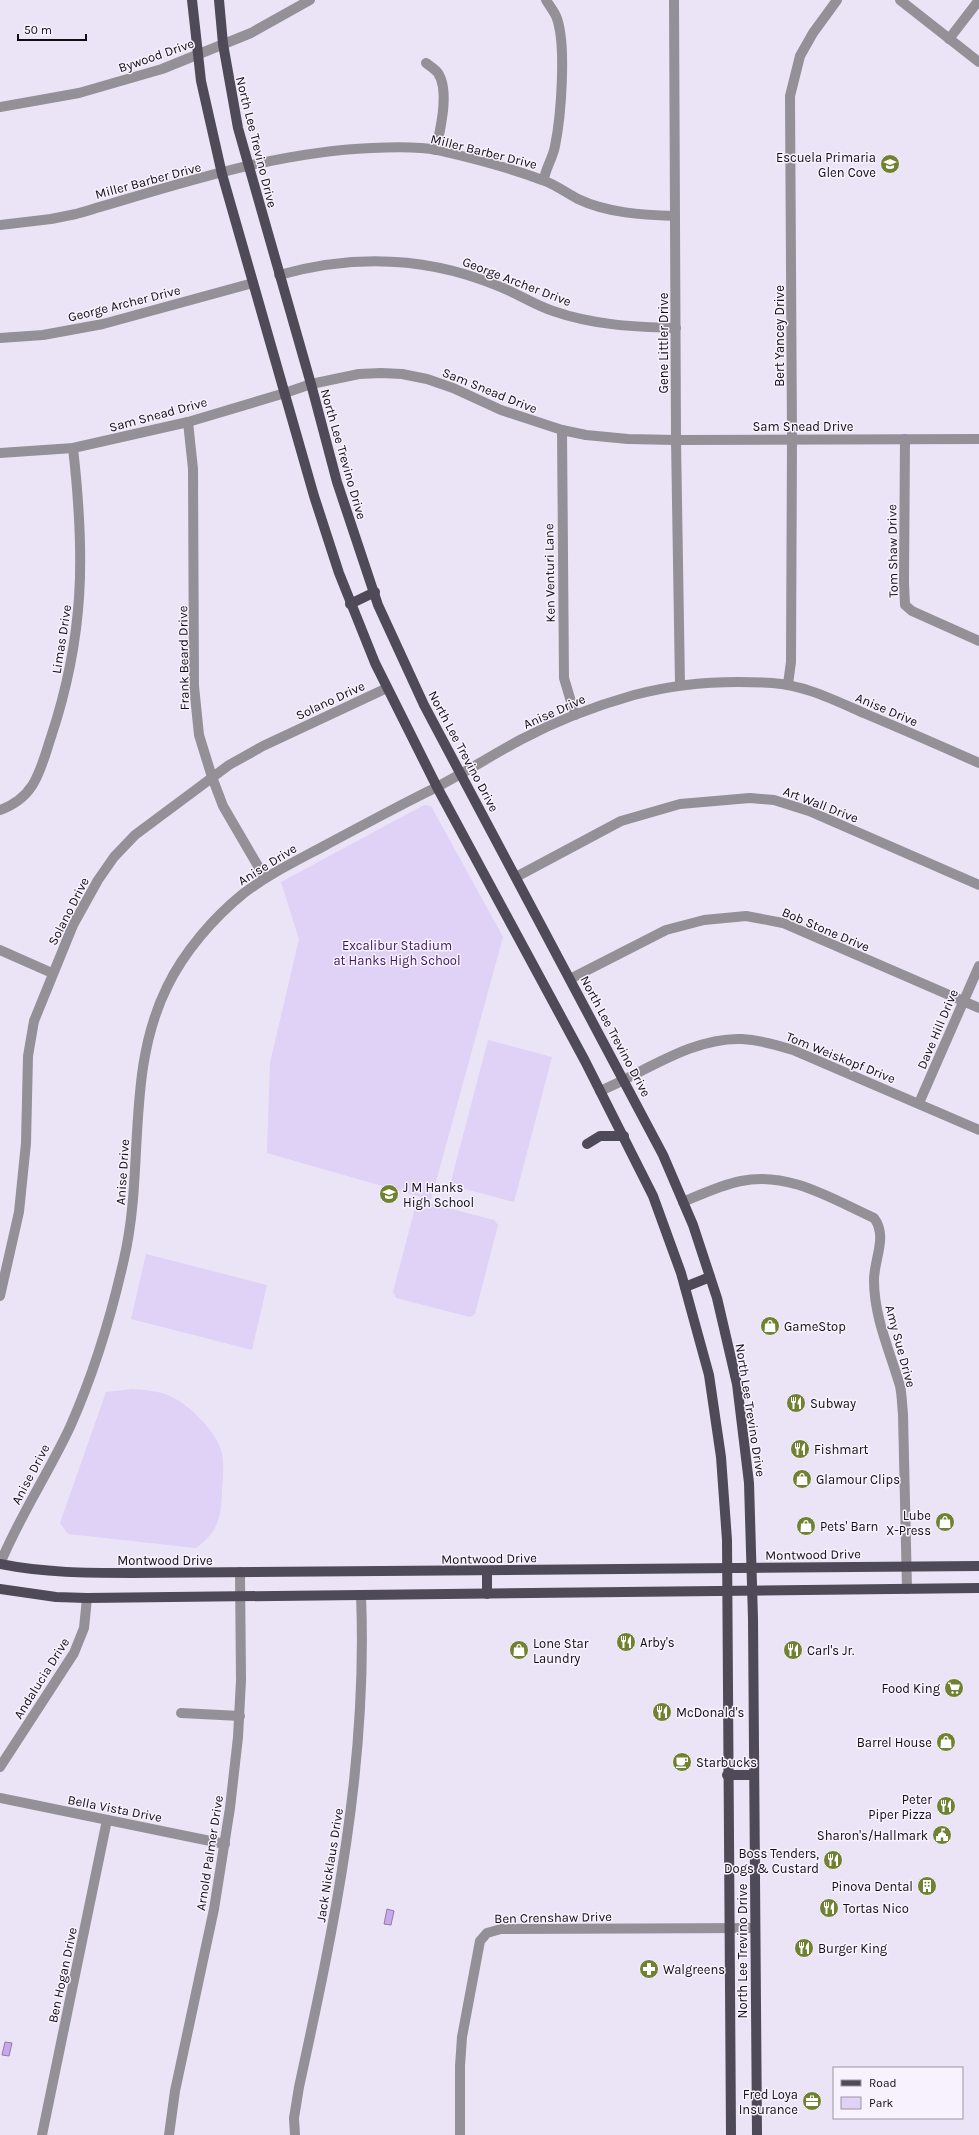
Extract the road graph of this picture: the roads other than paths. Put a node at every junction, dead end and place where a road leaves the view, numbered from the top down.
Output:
1 (192, 0) edge
2 (219, 0) edge
3 (310, 0) edge
4 (546, 0) edge
5 (674, 0) edge
6 (837, 0) edge
7 (900, 0) edge
8 (979, 0) edge
9 (949, 39) junction
10 (223, 44) junction
11 (198, 55) junction
12 (979, 62) edge
13 (426, 63) dead end
14 (0, 107) edge
15 (436, 150) junction
16 (248, 165) junction
17 (222, 174) junction
18 (544, 180) junction
19 (675, 216) junction
20 (0, 225) edge
21 (279, 275) junction
22 (253, 283) junction
23 (676, 328) junction
24 (0, 338) edge
25 (311, 384) junction
26 (285, 393) junction
27 (188, 422) junction
28 (562, 430) junction
29 (792, 438) junction
30 (905, 439) junction
31 (676, 440) junction
32 (979, 440) edge
33 (73, 448) junction
34 (0, 452) edge
35 (375, 592) junction
36 (350, 604) junction
37 (979, 641) edge
38 (788, 684) junction
39 (680, 685) junction
40 (387, 688) junction
41 (575, 715) junction
42 (979, 763) edge
43 (460, 774) junction
44 (212, 777) junction
45 (437, 787) junction
46 (0, 810) edge
47 (516, 877) junction
48 (265, 878) junction
49 (979, 885) edge
50 (0, 950) edge
51 (979, 966) edge
52 (52, 972) junction
53 (570, 979) junction
54 (964, 1002) junction
55 (979, 1008) edge
56 (623, 1081) junction
57 (600, 1091) junction
58 (920, 1103) junction
59 (979, 1130) edge
60 (624, 1136) junction
61 (587, 1144) dead end
62 (683, 1202) junction
63 (710, 1277) junction
64 (685, 1286) junction
65 (0, 1296) edge
66 (0, 1564) edge
67 (907, 1566) junction
68 (979, 1566) edge
69 (727, 1568) junction
70 (751, 1568) junction
71 (240, 1572) junction
72 (487, 1572) junction
73 (979, 1588) edge
74 (0, 1589) edge
75 (907, 1589) junction
76 (727, 1590) junction
77 (752, 1590) junction
78 (487, 1594) junction
79 (240, 1595) junction
80 (360, 1595) junction
81 (87, 1598) junction
82 (181, 1713) dead end
83 (240, 1716) junction
84 (0, 1767) edge
85 (727, 1775) junction
86 (754, 1775) junction
87 (0, 1798) edge
88 (107, 1820) junction
89 (225, 1844) junction
90 (728, 1928) junction
91 (755, 1928) junction
92 (42, 2135) edge
93 (169, 2135) edge
94 (295, 2135) edge
95 (460, 2135) edge
96 (731, 2135) edge
97 (757, 2135) edge

1 - 11 main road, North Lee Trevino Drive
2 - 10 main road, North Lee Trevino Drive
3 - 10 street, Bywood Drive
4 - 18 street
5 - 19 street, Gene Littler Drive
6 - 29 street, Bert Yancey Drive
7 - 9 street
8 - 9 street
9 - 12 street
10 - 11 street, Bywood Drive
10 - 16 main road, North Lee Trevino Drive
11 - 14 street, Bywood Drive
11 - 17 main road, North Lee Trevino Drive
13 - 15 street
15 - 16 street, Miller Barber Drive
15 - 18 street, Miller Barber Drive
16 - 17 street, Miller Barber Drive
16 - 21 main road, North Lee Trevino Drive
17 - 20 street, Miller Barber Drive
17 - 22 main road, North Lee Trevino Drive
18 - 19 street, Miller Barber Drive
19 - 23 street, Gene Littler Drive
21 - 23 street, George Archer Drive
21 - 25 main road, North Lee Trevino Drive
22 - 24 street, George Archer Drive
22 - 26 main road, North Lee Trevino Drive
23 - 31 street, Gene Littler Drive
25 - 26 street, Sam Snead Drive
25 - 28 street, Sam Snead Drive
25 - 35 main road, North Lee Trevino Drive
26 - 27 street, Sam Snead Drive
26 - 36 main road, North Lee Trevino Drive
27 - 33 street, Sam Snead Drive
27 - 44 street, Frank Beard Drive
28 - 31 street, Sam Snead Drive
28 - 41 street, Ken Venturi Lane
29 - 30 street, Sam Snead Drive
29 - 31 street, Sam Snead Drive
29 - 38 street, Bert Yancey Drive
30 - 32 street, Sam Snead Drive
30 - 37 street, Tom Shaw Drive
31 - 39 street, Gene Littler Drive
33 - 34 street, Sam Snead Drive
33 - 46 street, Limas Drive
35 - 36 main road
35 - 43 main road, North Lee Trevino Drive
36 - 40 main road, North Lee Trevino Drive
38 - 39 street, Anise Drive
38 - 42 street, Anise Drive
39 - 41 street, Anise Drive
40 - 44 street, Solano Drive
40 - 45 main road, North Lee Trevino Drive
41 - 43 street, Anise Drive
43 - 45 street, Anise Drive
43 - 47 main road, North Lee Trevino Drive
44 - 48 street, Frank Beard Drive
44 - 52 street, Solano Drive
45 - 48 street, Anise Drive
45 - 57 main road, North Lee Trevino Drive
47 - 49 street, Art Wall Drive
47 - 53 main road, North Lee Trevino Drive
48 - 66 street, Anise Drive
50 - 52 street
51 - 54 street, Dave Hill Drive
52 - 65 street, Solano Drive
53 - 54 street, Bob Stone Drive
53 - 56 main road, North Lee Trevino Drive
54 - 55 street, Bob Stone Drive
54 - 58 street, Dave Hill Drive
56 - 57 street, Tom Weiskopf Drive
56 - 58 street, Tom Weiskopf Drive
56 - 62 main road, North Lee Trevino Drive
57 - 60 main road, North Lee Trevino Drive
58 - 59 street, Tom Weiskopf Drive
60 - 61 main road
60 - 64 main road, North Lee Trevino Drive
62 - 63 main road, North Lee Trevino Drive
62 - 67 street, Amy Sue Drive
63 - 64 main road
63 - 70 main road, North Lee Trevino Drive
64 - 69 main road, North Lee Trevino Drive
66 - 71 main road, Montwood Drive
67 - 68 main road, Montwood Drive
67 - 70 main road, Montwood Drive
67 - 75 street, Amy Sue Drive
69 - 70 main road, Montwood Drive
69 - 72 main road, Montwood Drive
69 - 76 main road, North Lee Trevino Drive
70 - 77 main road, North Lee Trevino Drive
71 - 72 main road, Montwood Drive
71 - 79 street, Arnold Palmer Drive
72 - 78 main road
73 - 75 main road
74 - 81 main road
75 - 77 main road
76 - 77 main road
76 - 78 main road
76 - 85 main road, North Lee Trevino Drive
77 - 86 main road, North Lee Trevino Drive
78 - 80 main road
79 - 80 main road
79 - 81 main road
79 - 83 street, Arnold Palmer Drive
80 - 94 street, Jack Nicklaus Drive
81 - 84 street, Andalucia Drive
82 - 83 street
83 - 89 street, Arnold Palmer Drive
85 - 86 main road
85 - 90 main road, North Lee Trevino Drive
86 - 91 main road, North Lee Trevino Drive
87 - 88 street, Bella Vista Drive
88 - 89 street, Bella Vista Drive
88 - 92 street, Ben Hogan Drive
89 - 93 street, Arnold Palmer Drive
90 - 91 street, Ben Crenshaw Drive
90 - 95 street, Ben Crenshaw Drive
90 - 96 main road, North Lee Trevino Drive
91 - 97 main road, North Lee Trevino Drive

